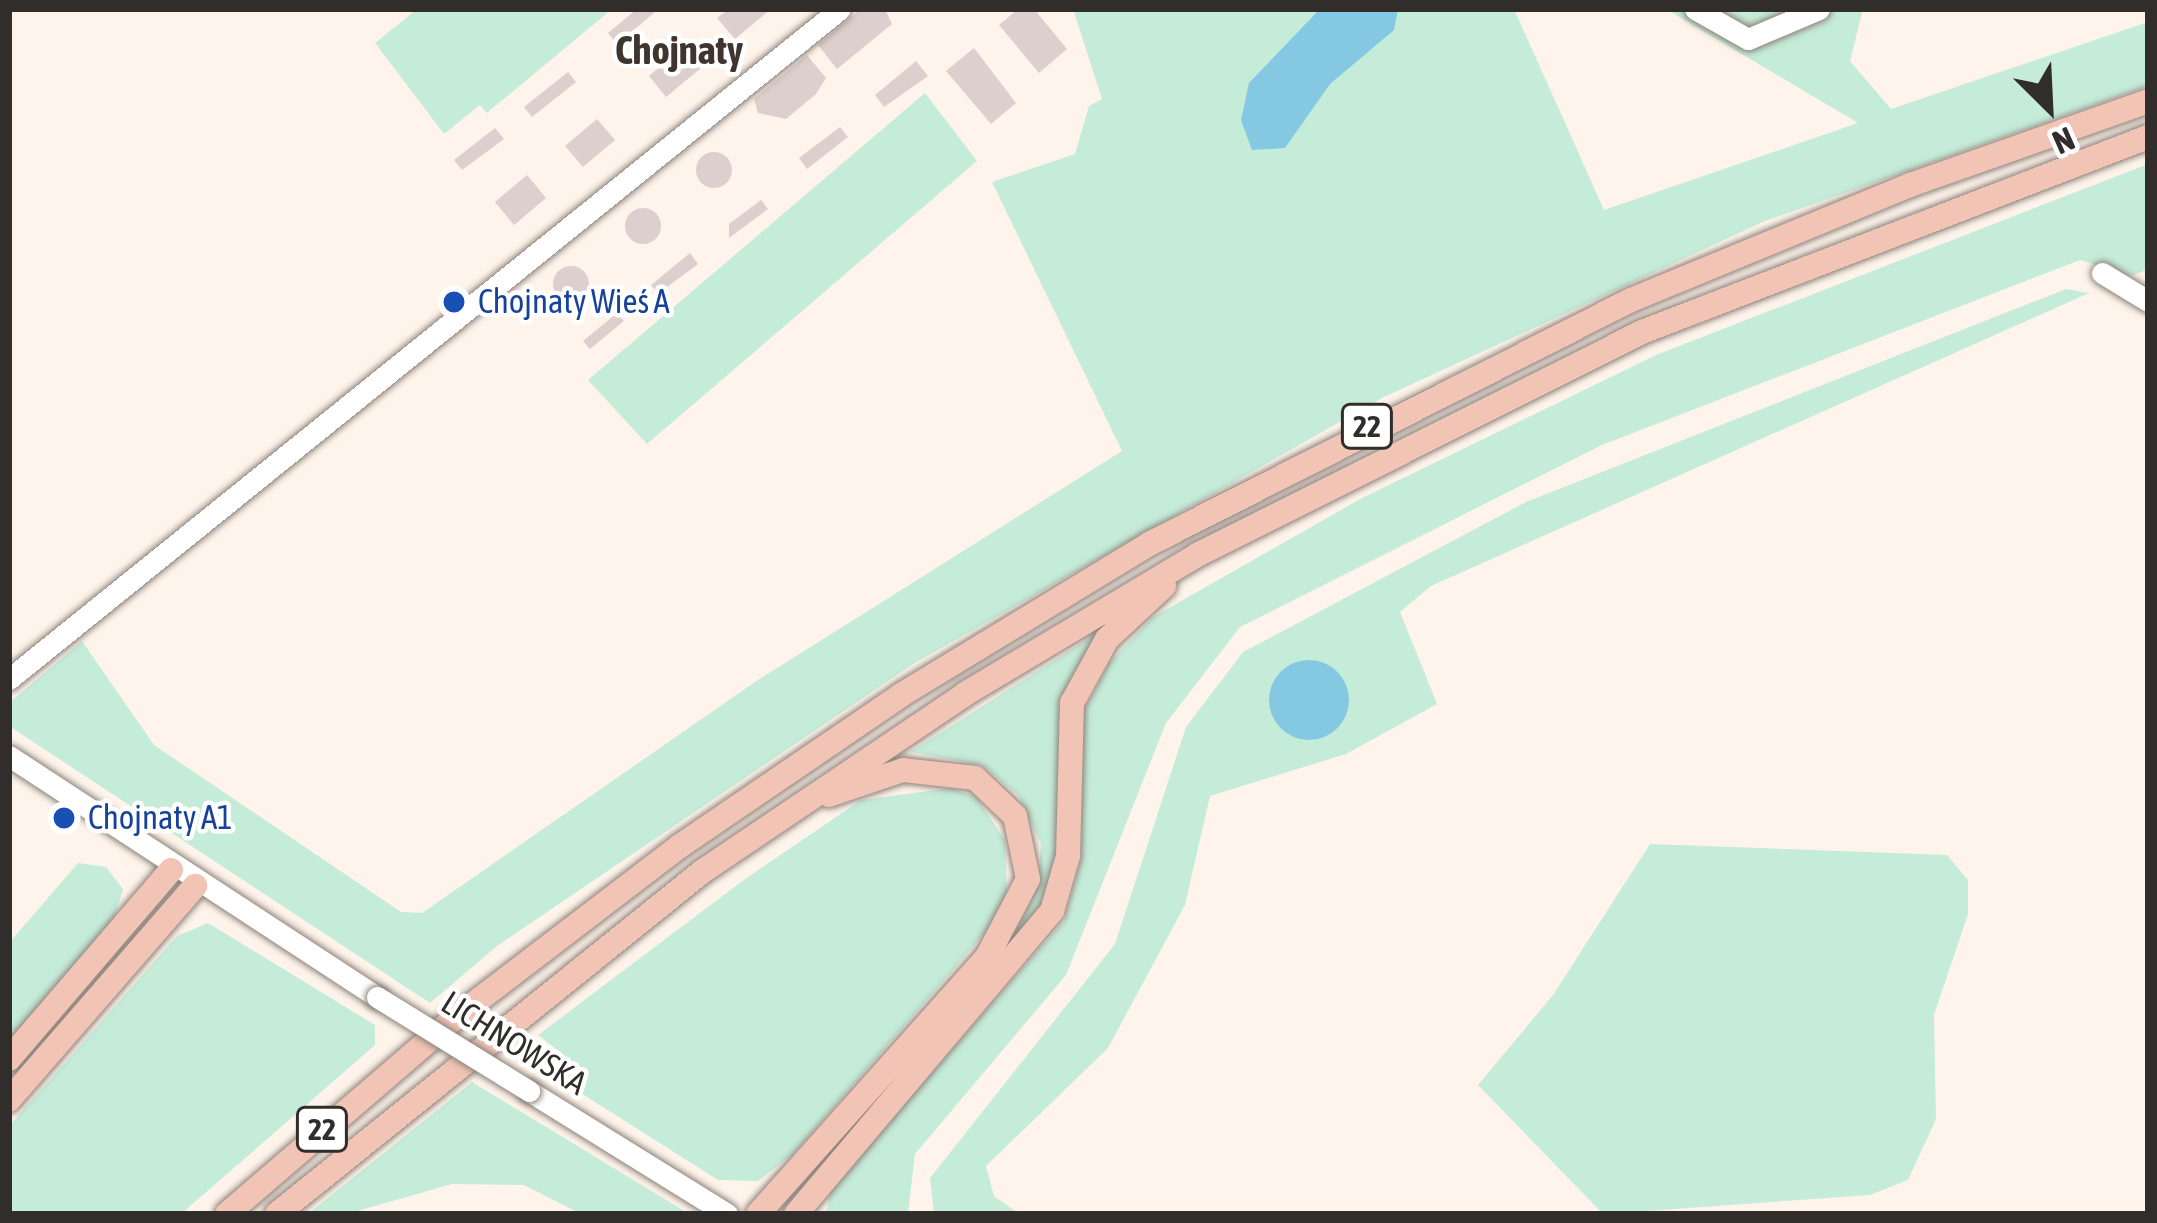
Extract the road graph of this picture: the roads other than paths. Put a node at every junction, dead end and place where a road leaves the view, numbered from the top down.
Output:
1 (840, 9) edge
2 (1695, 9) edge
3 (1819, 9) edge
4 (2148, 101) edge
5 (2148, 137) edge
6 (2102, 273) dead end
7 (2148, 301) edge
8 (1197, 555) junction
9 (9, 679) edge
10 (9, 755) edge
11 (793, 808) junction
12 (171, 870) junction
13 (195, 886) junction
14 (9, 1059) edge
15 (9, 1100) edge
16 (227, 1214) edge
17 (278, 1214) edge
18 (727, 1214) edge
19 (758, 1214) edge
20 (796, 1214) edge

1 - 9 street
2 - 3 street
4 - 16 main road, 22
5 - 8 main road, 22
6 - 7 street
8 - 11 main road, 22
8 - 20 main road
10 - 12 street, LICHNOWSKA
11 - 17 main road, 22
11 - 19 main road, 22
12 - 13 street, LICHNOWSKA
12 - 14 main road
13 - 15 main road
13 - 18 street, LICHNOWSKA, bridge

